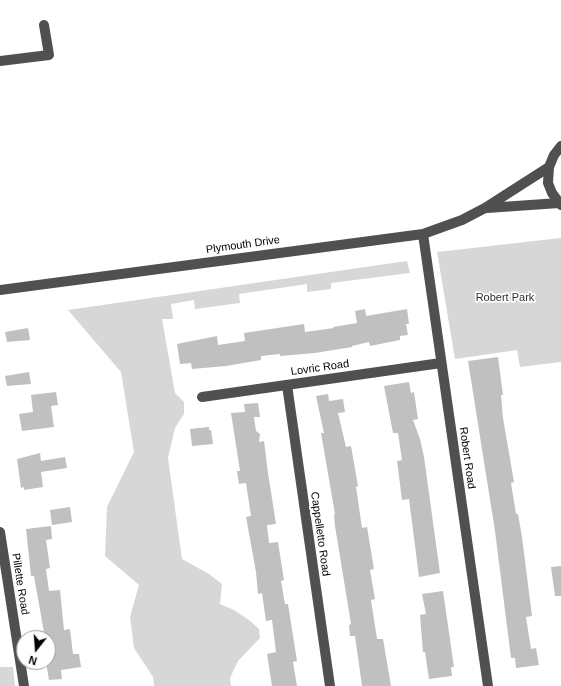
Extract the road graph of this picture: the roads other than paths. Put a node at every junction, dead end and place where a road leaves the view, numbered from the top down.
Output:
1 (44, 25) dead end
2 (0, 61) edge
3 (561, 146) edge
4 (549, 167) junction
5 (560, 204) edge
6 (485, 208) junction
7 (423, 234) junction
8 (0, 290) edge
9 (442, 363) junction
10 (287, 385) junction
11 (202, 397) dead end
12 (0, 532) edge
13 (4, 586) edge
14 (24, 686) edge
15 (330, 686) edge
16 (488, 686) edge

1 - 2 street
3 - 4 street
4 - 5 street
4 - 6 street, Plymouth Drive
5 - 6 street, Plymouth Drive
6 - 7 street, Plymouth Drive
7 - 8 street, Plymouth Drive
7 - 9 street, Robert Road
9 - 10 street, Lovric Road
9 - 16 street, Robert Road
10 - 11 street, Lovric Road
10 - 15 street, Cappelletto Road
12 - 13 street, Pillette Road
13 - 14 street, Pillette Road

